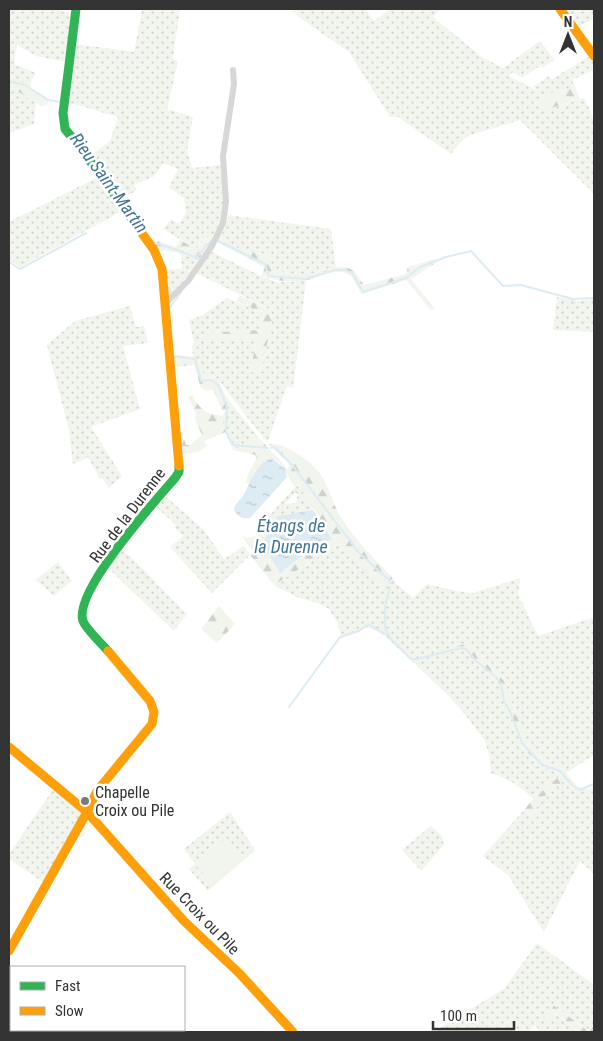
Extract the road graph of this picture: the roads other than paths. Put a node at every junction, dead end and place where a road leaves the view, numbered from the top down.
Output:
1 (76, 9) edge
2 (560, 9) edge
3 (594, 56) edge
4 (234, 70) dead end
5 (164, 305) junction
6 (9, 747) edge
7 (87, 812) junction
8 (9, 950) edge
9 (293, 1032) edge

1 - 5 street, Rue de la Durenne
2 - 3 street
4 - 5 street
5 - 7 street, Rue de la Durenne
6 - 7 street, Rue Croix ou Pile
7 - 8 street
7 - 9 street, Rue Croix ou Pile

